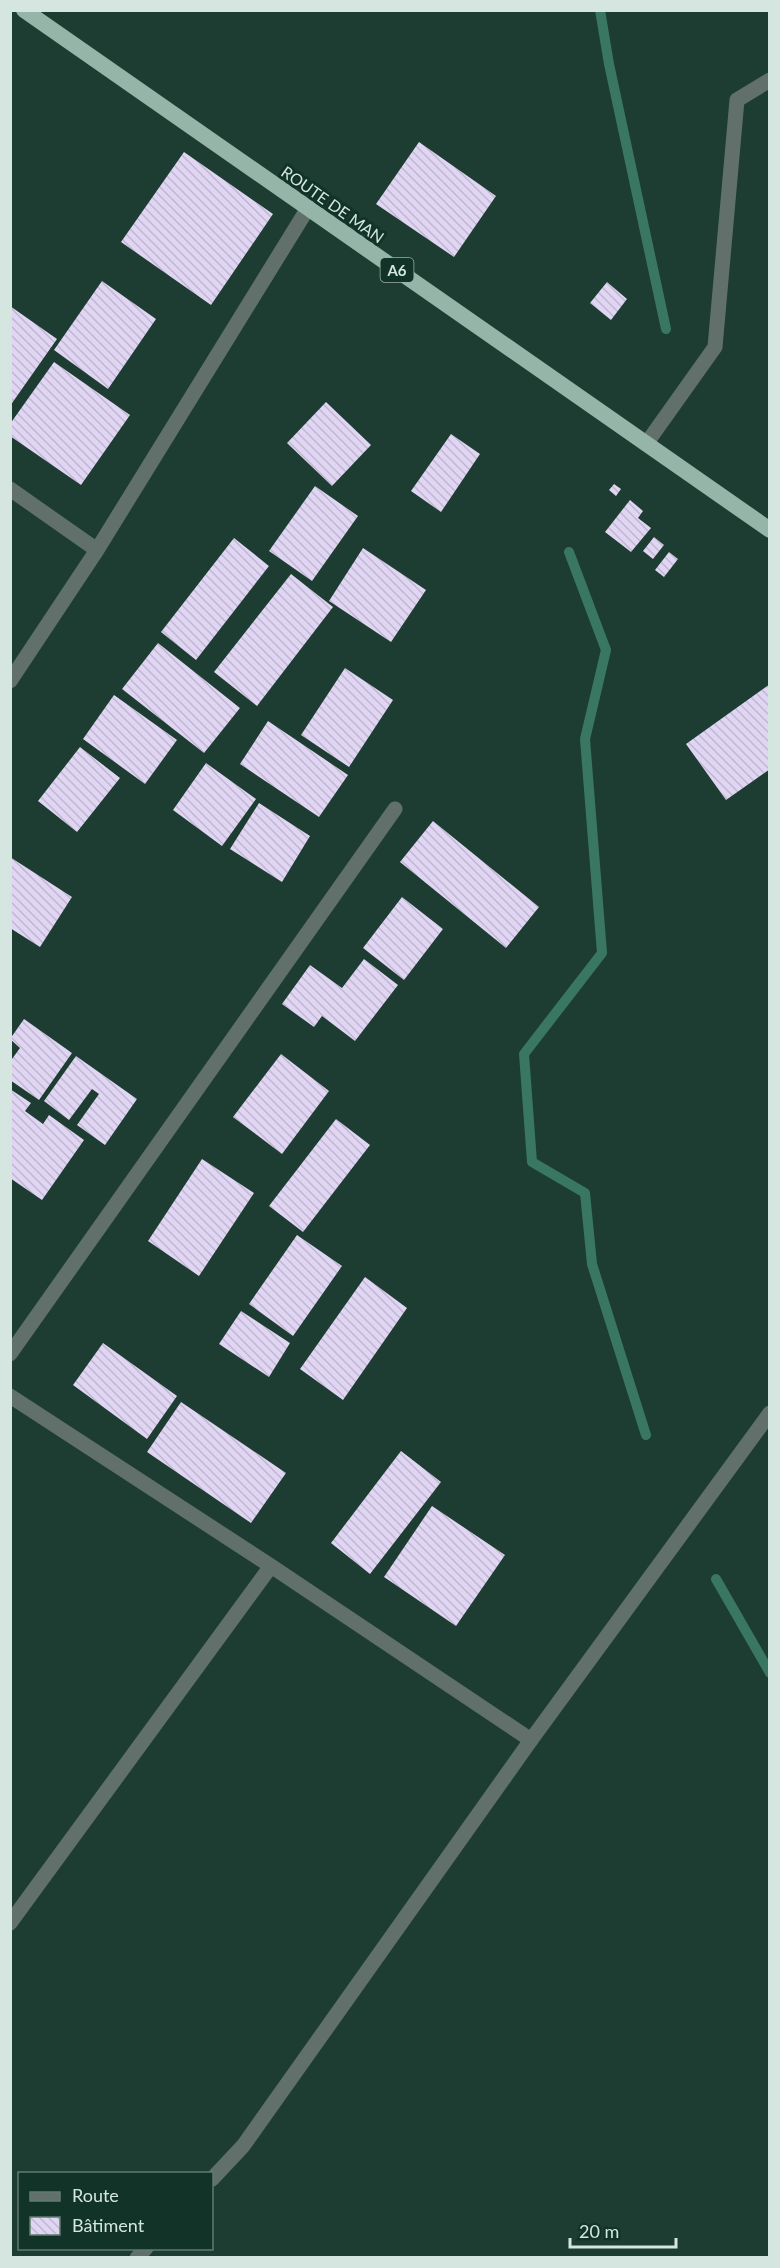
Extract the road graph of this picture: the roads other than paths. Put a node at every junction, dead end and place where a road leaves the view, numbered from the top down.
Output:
1 (24, 10) edge
2 (770, 80) edge
3 (308, 208) junction
4 (646, 444) junction
5 (10, 489) edge
6 (770, 530) edge
7 (97, 550) junction
8 (10, 681) edge
9 (395, 809) dead end
10 (10, 1354) edge
11 (10, 1396) edge
12 (770, 1413) edge
13 (271, 1566) junction
14 (531, 1740) junction
15 (10, 1923) edge
16 (213, 2178) edge

1 - 3 highway, ROUTE DE MAN / A6
2 - 4 street
3 - 4 highway, ROUTE DE MAN / A6
3 - 7 street
4 - 6 highway, ROUTE DE MAN / A6
5 - 7 street
7 - 8 street
9 - 10 street
11 - 13 street
12 - 14 street
13 - 14 street
13 - 15 street
14 - 16 street

